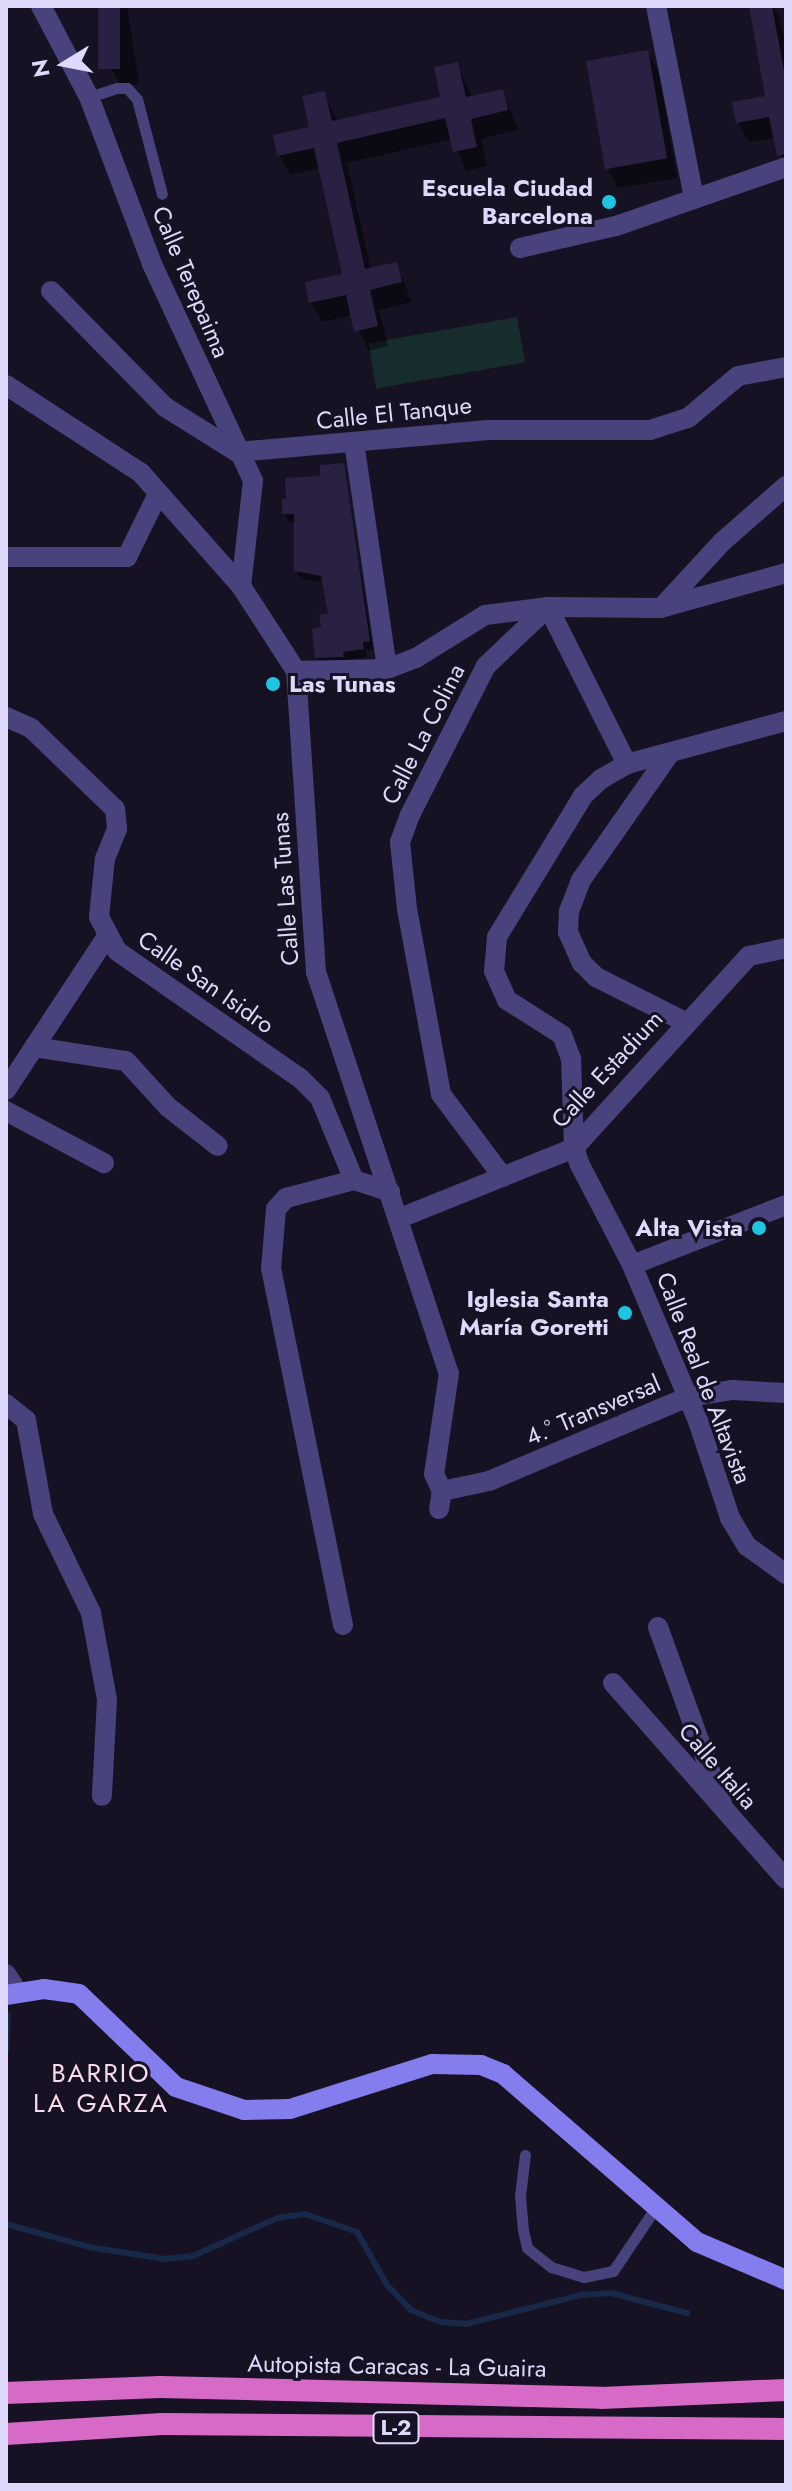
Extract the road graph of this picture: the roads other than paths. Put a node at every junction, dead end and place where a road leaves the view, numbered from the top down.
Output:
1 (41, 6) edge
2 (656, 6) edge
3 (89, 97) junction
4 (786, 167) edge
5 (162, 194) dead end
6 (694, 198) junction
7 (520, 248) dead end
8 (51, 291) dead end
9 (786, 367) edge
10 (6, 385) edge
11 (354, 442) junction
12 (237, 452) junction
13 (786, 486) edge
14 (157, 496) junction
15 (6, 557) edge
16 (786, 573) edge
17 (241, 586) junction
18 (548, 607) junction
19 (660, 608) junction
20 (387, 669) junction
21 (296, 671) junction
22 (6, 717) edge
23 (786, 721) edge
24 (670, 753) junction
25 (627, 764) junction
26 (106, 938) junction
27 (786, 948) edge
28 (687, 1023) junction
29 (34, 1047) junction
30 (6, 1089) edge
31 (6, 1111) edge
32 (218, 1146) dead end
33 (574, 1148) junction
34 (104, 1163) dead end
35 (503, 1177) junction
36 (354, 1180) junction
37 (390, 1192) junction
38 (786, 1205) edge
39 (400, 1218) junction
40 (632, 1265) junction
41 (786, 1393) edge
42 (688, 1397) junction
43 (6, 1404) edge
44 (440, 1500) joint
45 (786, 1574) edge
46 (343, 1625) dead end
47 (658, 1627) dead end
48 (613, 1683) dead end
49 (102, 1796) dead end
50 (728, 1818) junction
51 (786, 1879) edge
52 (10, 1987) edge
53 (525, 2155) dead end
54 (654, 2210) junction
55 (786, 2280) edge
56 (786, 2390) edge
57 (6, 2393) edge
58 (786, 2429) edge
59 (6, 2434) edge

1 - 3 street, Calle Terepaima
2 - 6 street
3 - 5 lane
3 - 12 street, Calle Terepaima
4 - 6 street
6 - 7 street
8 - 12 street
9 - 11 street, Calle El Tanque
10 - 14 street, Calle Las Tunas
11 - 12 street, Calle El Tanque
11 - 20 street
12 - 17 street, Calle Terepaima
13 - 19 street
14 - 15 street
14 - 17 street, Calle Las Tunas
16 - 19 street
17 - 21 street, Calle Las Tunas
18 - 19 street
18 - 20 street
18 - 25 street
18 - 35 street, Calle La Colina
20 - 21 street
21 - 37 street, Calle Las Tunas
22 - 26 street, Calle San Isidro
23 - 24 street, Calle Real de Altavista
24 - 25 street, Calle Real de Altavista
24 - 28 street
25 - 33 street, Calle Real de Altavista
26 - 29 street
26 - 36 street, Calle San Isidro
27 - 28 street, Calle Estadium
28 - 33 street, Calle Estadium
29 - 30 street
29 - 32 street
31 - 34 street
33 - 35 street, Calle Estadium
33 - 40 street, Calle Real de Altavista
35 - 39 street, Calle Estadium
36 - 37 street
36 - 46 street
37 - 39 street, Calle Las Tunas
38 - 40 street
39 - 44 street, Calle Las Tunas
40 - 42 street, Calle Real de Altavista
41 - 42 street, 4.° Transversal
42 - 44 street, 4.° Transversal
42 - 45 street, Calle Real de Altavista
43 - 49 street
47 - 50 street
48 - 50 street, Calle Italia
50 - 51 street, Calle Italia
52 - 54 main road
53 - 54 lane
54 - 55 main road
56 - 57 highway, Autopista Caracas - La Guaira / L-2
58 - 59 highway, L-2

